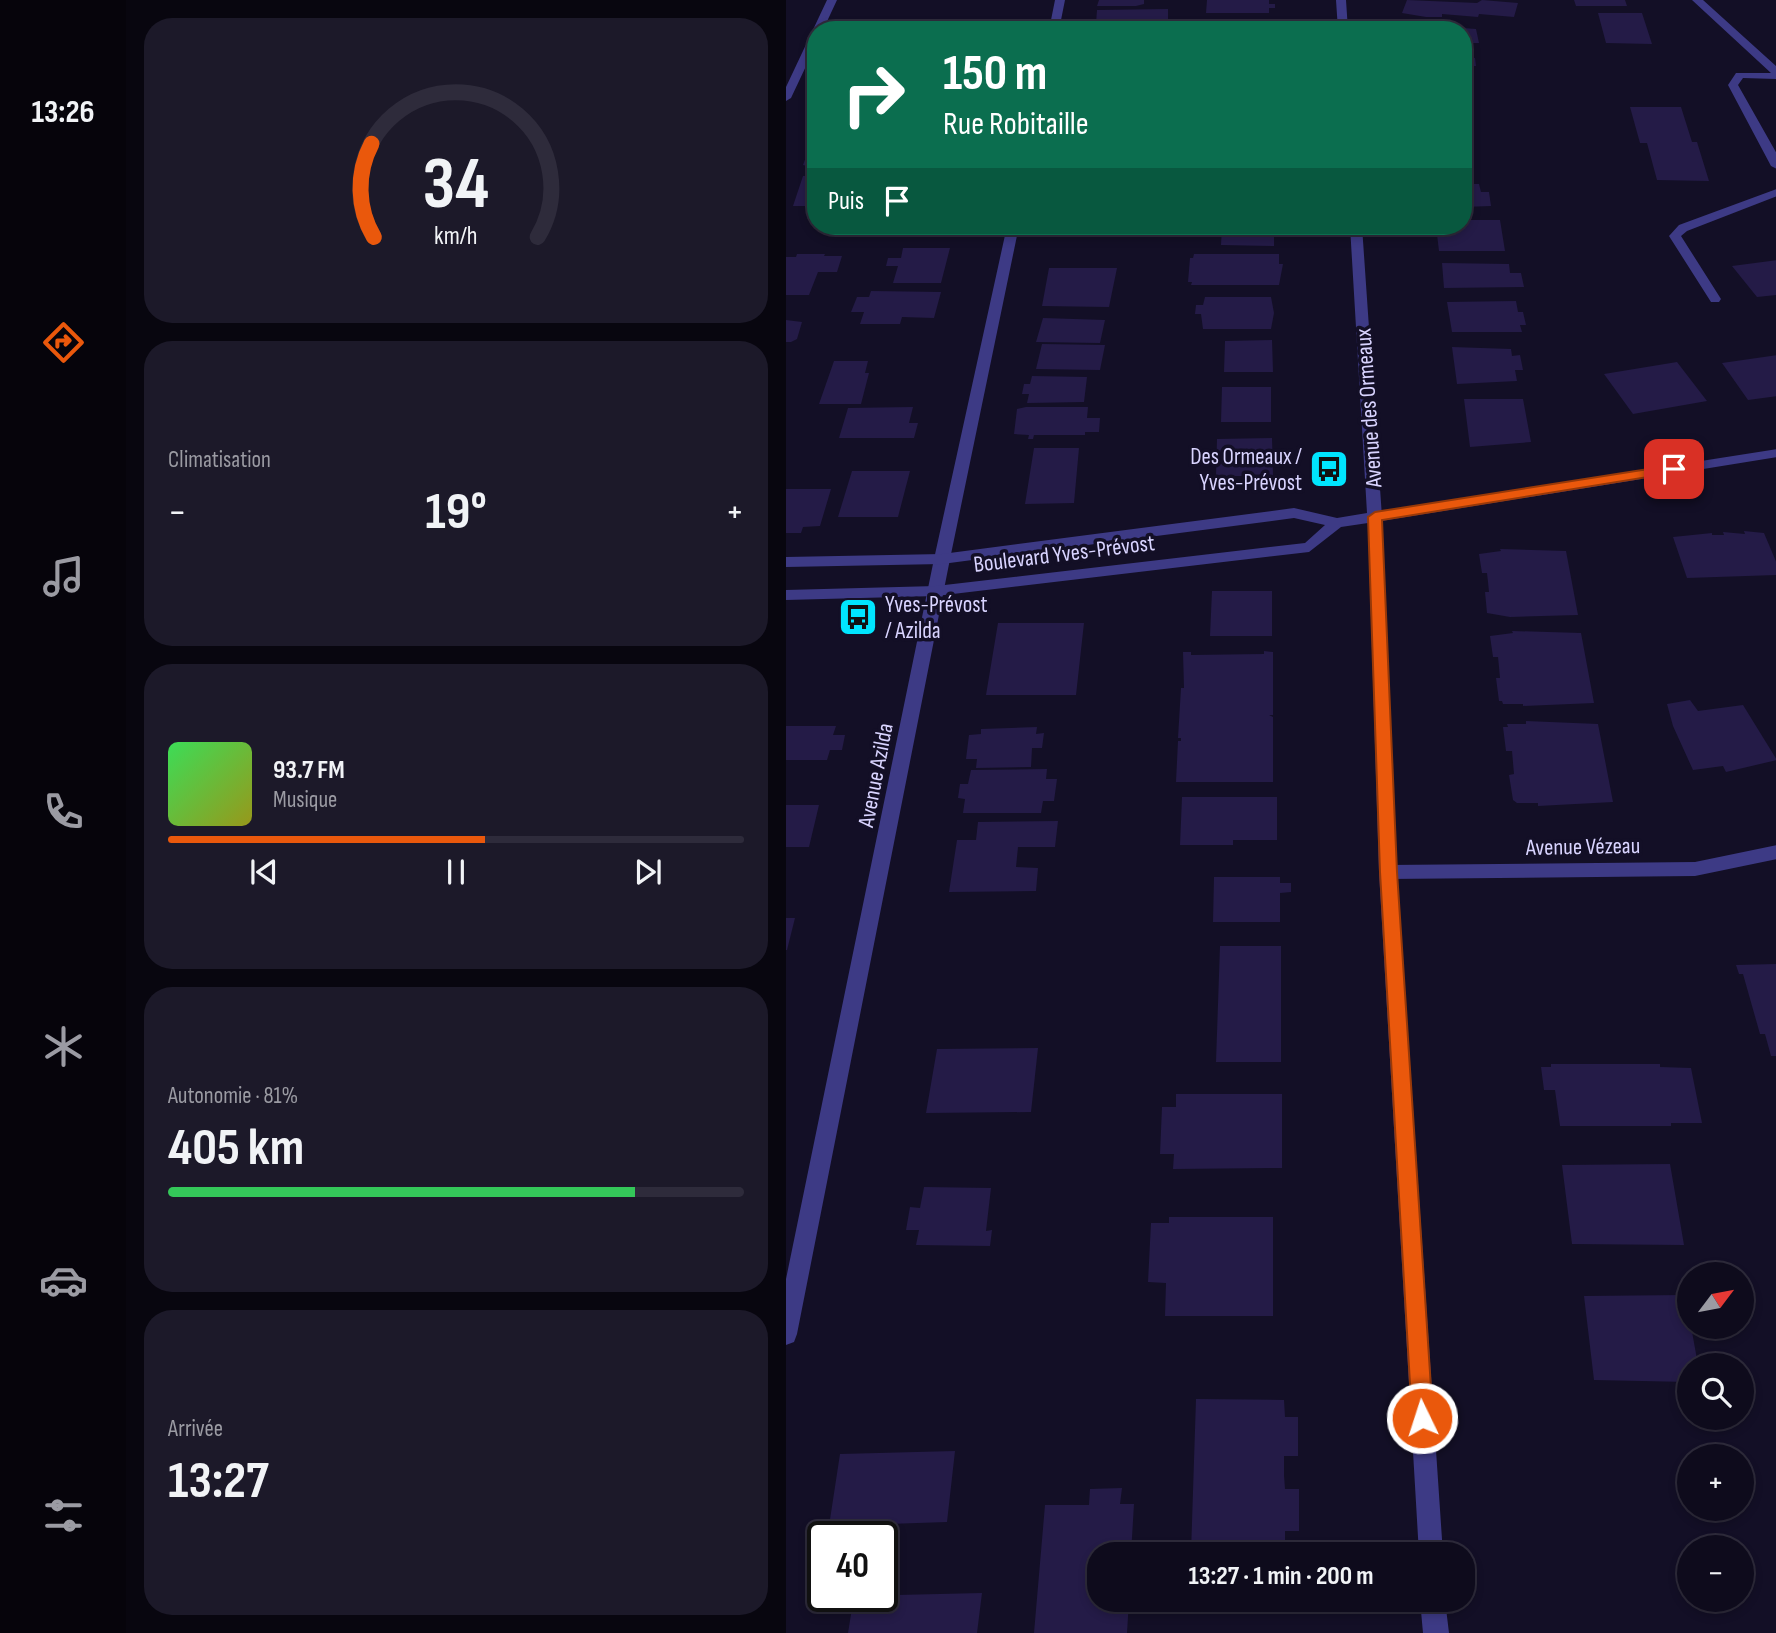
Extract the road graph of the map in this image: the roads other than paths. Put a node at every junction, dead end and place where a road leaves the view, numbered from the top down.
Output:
1 (832, 0) edge
2 (1060, 0) edge
3 (1341, 0) edge
4 (1697, 0) edge
5 (822, 21) edge
6 (1056, 21) edge
7 (1342, 21) edge
8 (807, 53) edge
9 (1776, 74) edge
10 (786, 98) edge
11 (1776, 166) edge
12 (1776, 192) edge
13 (1011, 235) edge
14 (1357, 235) edge
15 (1715, 299) dead end
16 (1776, 453) edge
17 (1375, 517) junction
18 (1337, 523) junction
19 (942, 559) junction
20 (786, 562) edge
21 (936, 591) junction
22 (786, 595) edge
23 (1776, 852) edge
24 (1389, 872) junction
25 (786, 1334) edge
26 (1430, 1542) edge
27 (1435, 1612) edge
28 (1436, 1633) edge

1 - 5 street
2 - 6 street
3 - 7 street
4 - 9 street
8 - 10 street
9 - 11 street
12 - 15 street
13 - 19 street, Avenue Azilda
14 - 17 street, Avenue des Ormeaux
16 - 17 street, Boulevard Yves-Prévost
17 - 18 street, Boulevard Yves-Prévost
17 - 24 street, Avenue des Ormeaux
18 - 19 street, Boulevard Yves-Prévost
18 - 21 street, Boulevard Yves-Prévost
19 - 20 street, Boulevard Yves-Prévost
19 - 21 street, Avenue Azilda
21 - 22 street, Boulevard Yves-Prévost
21 - 25 street, Avenue Azilda
23 - 24 street, Avenue Vézeau
24 - 26 street, Avenue des Ormeaux
27 - 28 street

